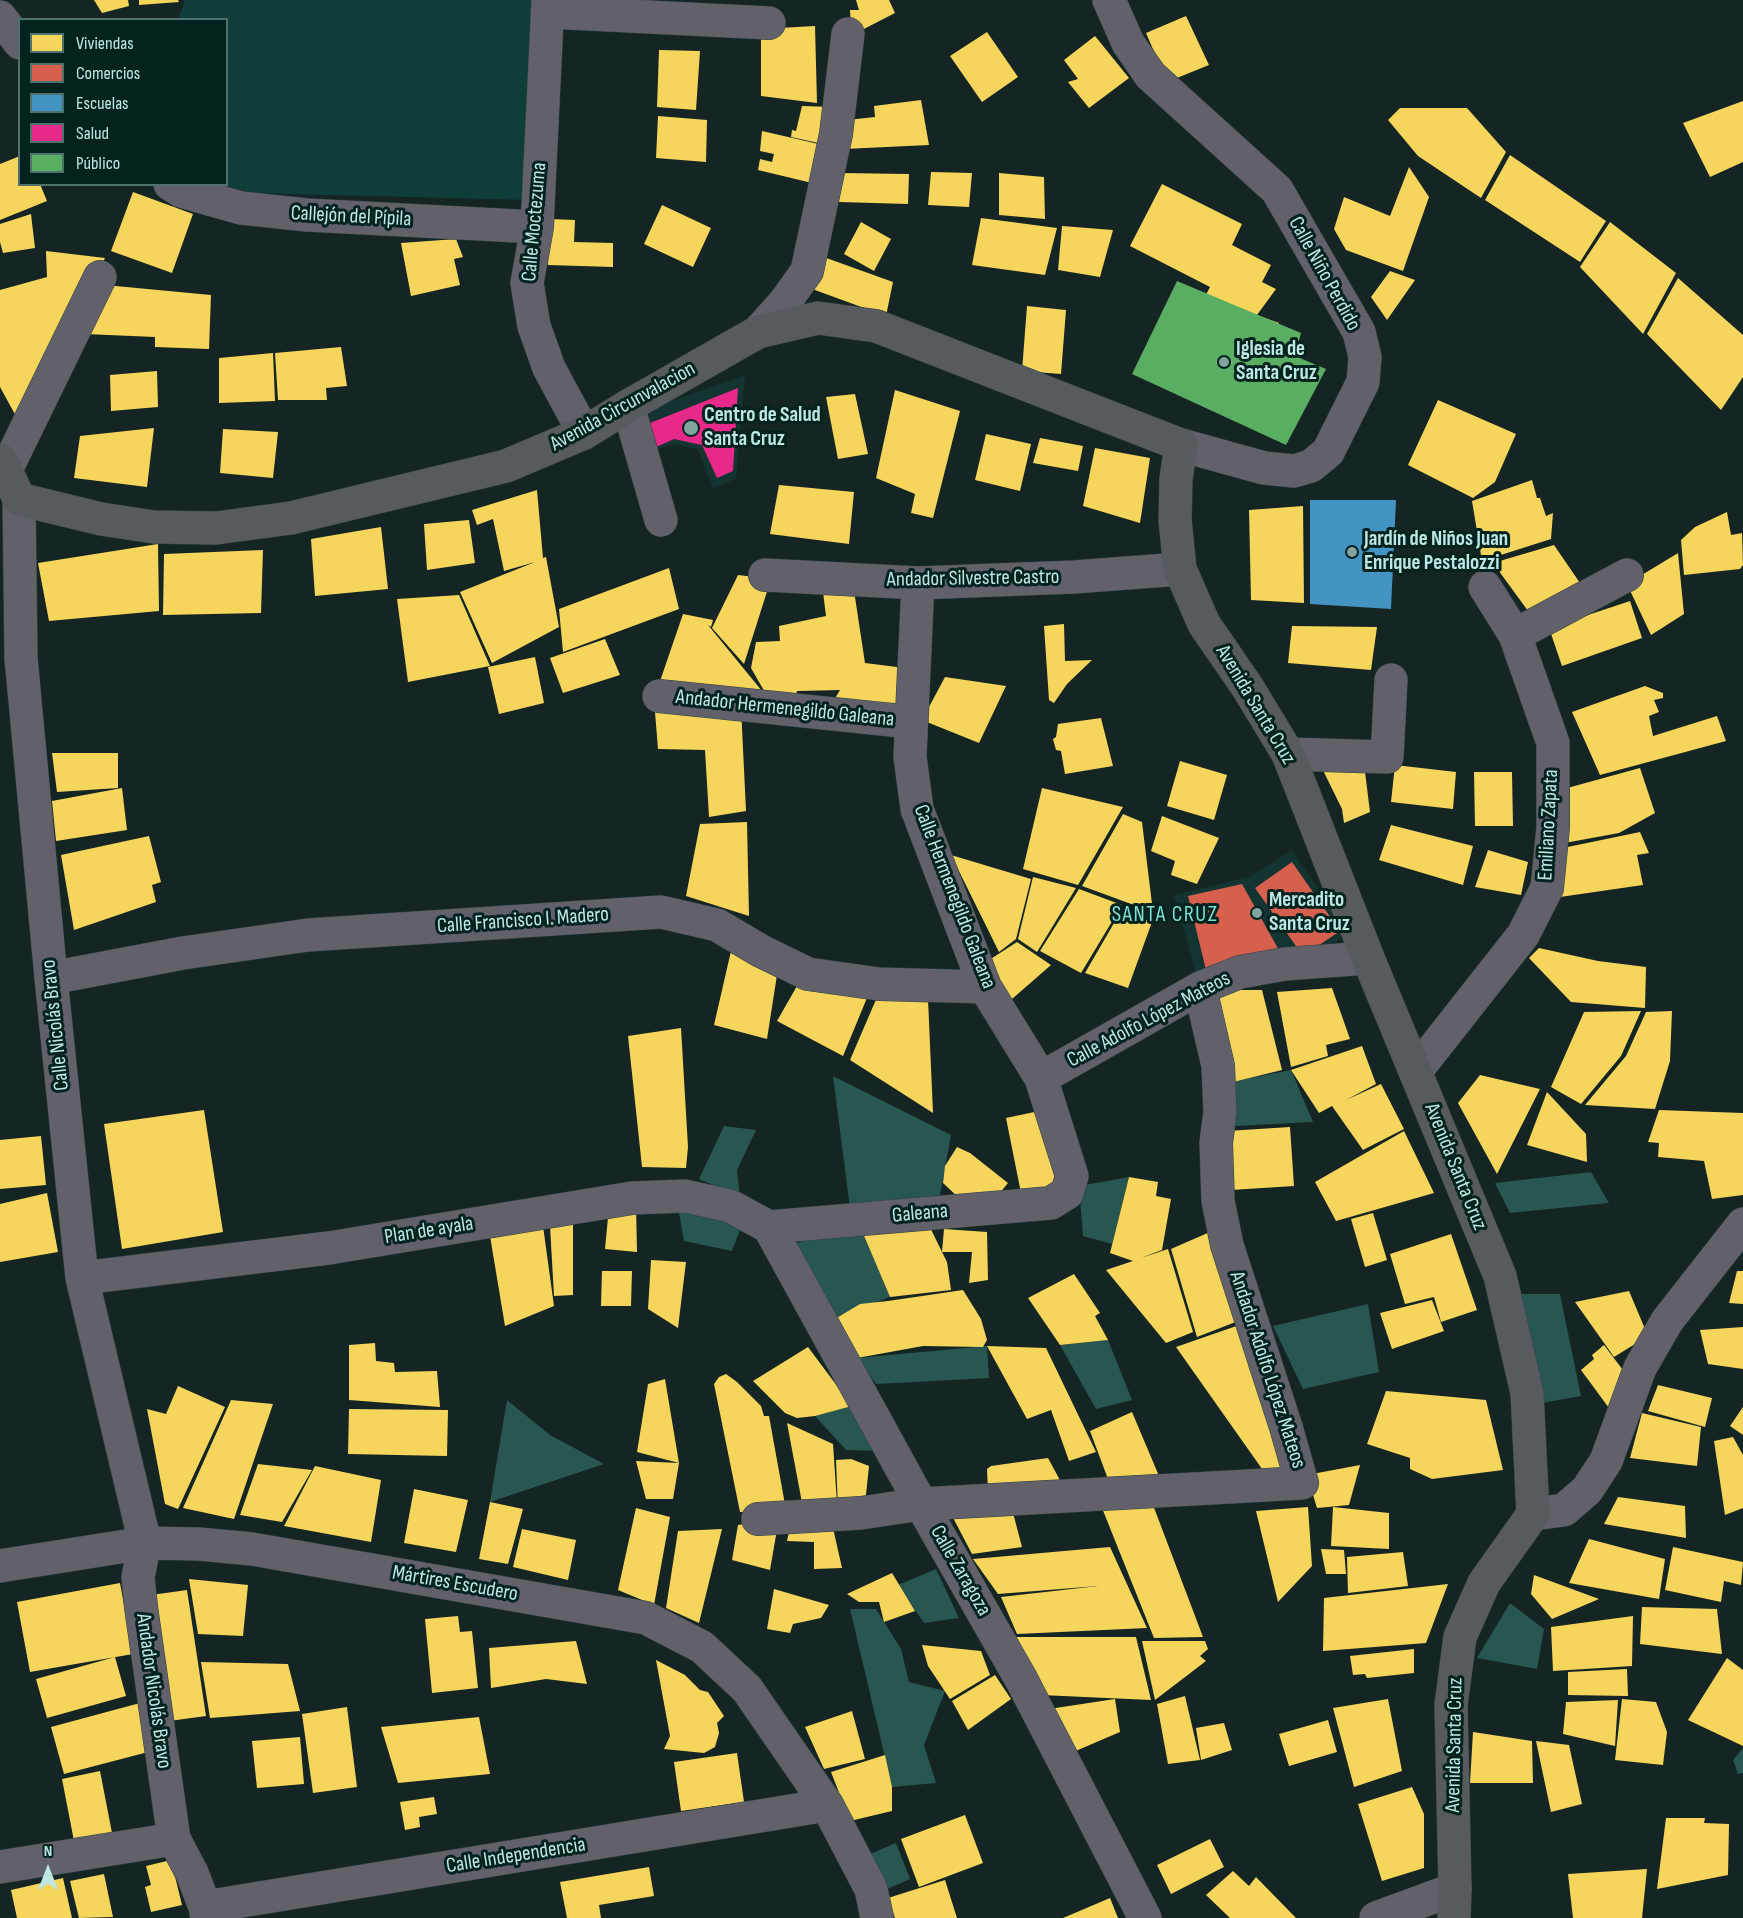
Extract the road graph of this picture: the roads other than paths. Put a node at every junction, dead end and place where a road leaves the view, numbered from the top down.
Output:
1 (1109, 0) edge
2 (548, 6) edge
3 (0, 17) edge
4 (769, 23) dead end
5 (848, 34) dead end
6 (18, 40) edge
7 (173, 186) edge
8 (537, 227) junction
9 (100, 277) dead end
10 (758, 332) junction
11 (628, 406) junction
12 (585, 433) junction
13 (1181, 445) junction
14 (3, 465) edge
15 (19, 500) junction
16 (662, 520) dead end
17 (1180, 569) junction
18 (765, 575) dead end
19 (1627, 575) dead end
20 (918, 583) junction
21 (1485, 587) dead end
22 (1515, 635) junction
23 (10, 660) edge
24 (1391, 680) dead end
25 (659, 696) dead end
26 (911, 722) junction
27 (1288, 754) junction
28 (1368, 958) junction
29 (51, 978) junction
30 (985, 987) junction
31 (1200, 988) junction
32 (1416, 1071) junction
33 (1041, 1078) junction
34 (1067, 1193) joint
35 (1743, 1224) edge
36 (769, 1227) junction
37 (82, 1278) junction
38 (921, 1504) junction
39 (1533, 1514) junction
40 (758, 1520) dead end
41 (145, 1543) junction
42 (0, 1566) edge
43 (827, 1805) junction
44 (174, 1839) junction
45 (0, 1867) edge
46 (1454, 1904) edge
47 (206, 1912) edge
48 (877, 1918) edge
49 (1145, 1918) edge
50 (1376, 1918) edge

1 - 13 street, Calle Niño Perdido
2 - 4 street
2 - 8 street, Calle Moctezuma
3 - 6 street
5 - 10 street
7 - 8 street, Callejón del Pípila
8 - 12 street, Calle Moctezuma
9 - 14 street
10 - 11 street, Avenida Circunvalacion
10 - 13 street, Avenida Circunvalacion
11 - 12 street, Avenida Circunvalacion
11 - 16 street
12 - 15 street, Avenida Circunvalacion
13 - 17 street, Avenida Santa Cruz
14 - 15 street
15 - 23 street, Calle Nicolás Bravo
17 - 20 street, Andador Silvestre Castro
17 - 27 street, Avenida Santa Cruz
18 - 20 street, Andador Silvestre Castro
19 - 22 street
20 - 26 street, Calle Hermenegildo Galeana
21 - 22 street, Emiliano Zapata
22 - 32 street, Emiliano Zapata
23 - 29 street, Calle Nicolás Bravo
24 - 27 street
25 - 26 street, Andador Hermenegildo Galeana
26 - 30 street, Calle Hermenegildo Galeana
27 - 28 street, Avenida Santa Cruz
28 - 31 street, Calle Adolfo López Mateos
28 - 32 street, Avenida Santa Cruz
29 - 30 street, Calle Francisco I. Madero
29 - 37 street, Calle Nicolás Bravo
30 - 33 street, Calle Hermenegildo Galeana
31 - 33 street, Calle Adolfo López Mateos
31 - 38 street, Andador Adolfo López Mateos
32 - 39 street, Avenida Santa Cruz
33 - 34 street, Calle Hermenegildo Galeana
34 - 36 street, Galeana
35 - 39 street
36 - 37 street, Plan de ayala
36 - 38 street, Calle Zaragoza
37 - 41 street, Calle Nicolás Bravo
38 - 40 street
38 - 49 street, Calle Zaragoza
39 - 46 street, Avenida Santa Cruz
41 - 42 street, Mártires Escudero
41 - 43 street, Mártires Escudero
41 - 44 street, Andador Nicolás Bravo
43 - 47 street, Calle Independencia
43 - 48 street, Mártires Escudero
44 - 45 street
44 - 47 street, Andador Nicolás Bravo
46 - 50 street

